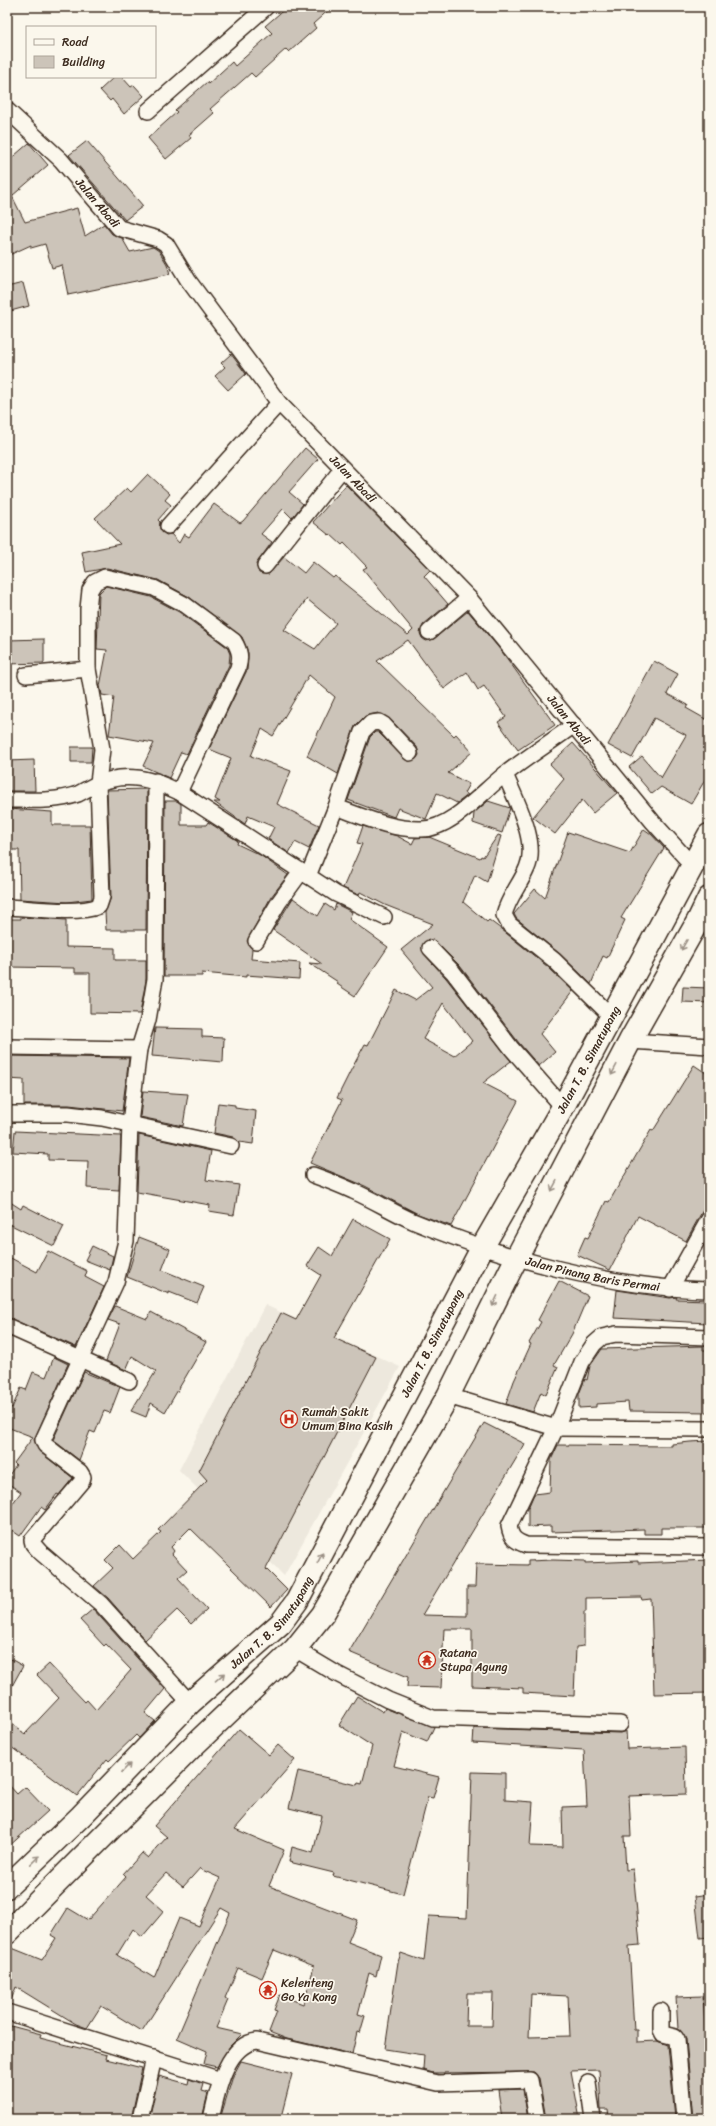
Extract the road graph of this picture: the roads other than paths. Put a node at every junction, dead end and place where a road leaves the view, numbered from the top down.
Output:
1 (266, 7) edge
2 (7, 110) edge
3 (148, 111) dead end
4 (279, 403) junction
5 (342, 469) junction
6 (168, 526) dead end
7 (265, 566) dead end
8 (469, 598) junction
9 (429, 632) dead end
10 (88, 669) junction
11 (26, 675) dead end
12 (574, 725) junction
13 (410, 752) dead end
14 (505, 774) junction
15 (156, 781) junction
16 (98, 783) junction
17 (180, 792) junction
18 (7, 800) edge
19 (336, 807) junction
20 (708, 838) edge
21 (692, 865) junction
22 (304, 874) junction
23 (709, 898) edge
24 (7, 907) edge
25 (384, 917) dead end
26 (704, 921) edge
27 (256, 941) dead end
28 (430, 948) dead end
29 (611, 1016) junction
30 (630, 1041) junction
31 (709, 1046) edge
32 (7, 1047) edge
33 (139, 1049) junction
34 (563, 1108) junction
35 (8, 1114) dead end
36 (130, 1123) junction
37 (231, 1146) dead end
38 (313, 1175) dead end
39 (709, 1219) edge
40 (483, 1246) junction
41 (517, 1257) junction
42 (670, 1289) junction
43 (709, 1290) edge
44 (7, 1326) edge
45 (709, 1337) edge
46 (82, 1359) junction
47 (129, 1381) dead end
48 (448, 1396) junction
49 (556, 1428) junction
50 (709, 1429) edge
51 (709, 1547) edge
52 (295, 1649) junction
53 (190, 1703) junction
54 (620, 1724) dead end
55 (166, 1726) junction
56 (192, 1747) junction
57 (7, 1887) edge
58 (7, 1933) edge
59 (661, 2011) dead end
60 (7, 2012) edge
61 (154, 2058) junction
62 (221, 2080) junction
63 (588, 2083) dead end
64 (140, 2119) edge
65 (211, 2119) edge
66 (537, 2119) edge
67 (592, 2119) edge
68 (684, 2119) edge

1 - 3 street
2 - 4 street, Jalan Abadi
4 - 5 street, Jalan Abadi
4 - 6 street
5 - 7 street
5 - 8 street, Jalan Abadi
8 - 9 street
8 - 12 street, Jalan Abadi
10 - 11 street
10 - 16 street
10 - 17 street
12 - 14 street
12 - 21 street, Jalan Abadi
13 - 19 street
14 - 19 street
14 - 29 street
15 - 16 street
15 - 17 street
15 - 33 street
16 - 18 street
16 - 24 street
17 - 22 street
19 - 22 street
20 - 21 main road, Jalan T. B. Simatupang
21 - 29 main road, Jalan T. B. Simatupang
22 - 25 street
22 - 27 street
23 - 26 main road
26 -> 30 main road
28 - 34 street
29 - 34 main road, Jalan T. B. Simatupang
30 - 31 street
30 -> 41 main road
32 - 33 street
33 - 36 street
34 - 40 main road, Jalan T. B. Simatupang
35 - 36 street
36 - 37 street
36 - 46 street
38 - 40 street, Jalan Pinang Baris Permai
39 - 42 street
40 - 41 street, Jalan Pinang Baris Permai
53 -> 40 main road, Jalan T. B. Simatupang
41 - 42 street, Jalan Pinang Baris Permai
41 -> 48 main road
42 - 43 street, Jalan Pinang Baris Permai
44 - 46 street
45 - 49 street
46 - 47 street
46 - 53 street
48 - 49 street
48 - 52 main road
49 - 50 street
49 - 51 street
52 - 54 street
52 - 56 main road
53 - 55 main road, Jalan T. B. Simatupang
55 - 56 main road
57 -> 55 main road, Jalan T. B. Simatupang
56 - 58 main road
59 - 68 street
60 - 61 street
61 - 62 street
61 - 64 street
62 - 65 street
62 - 66 street
63 - 67 street

